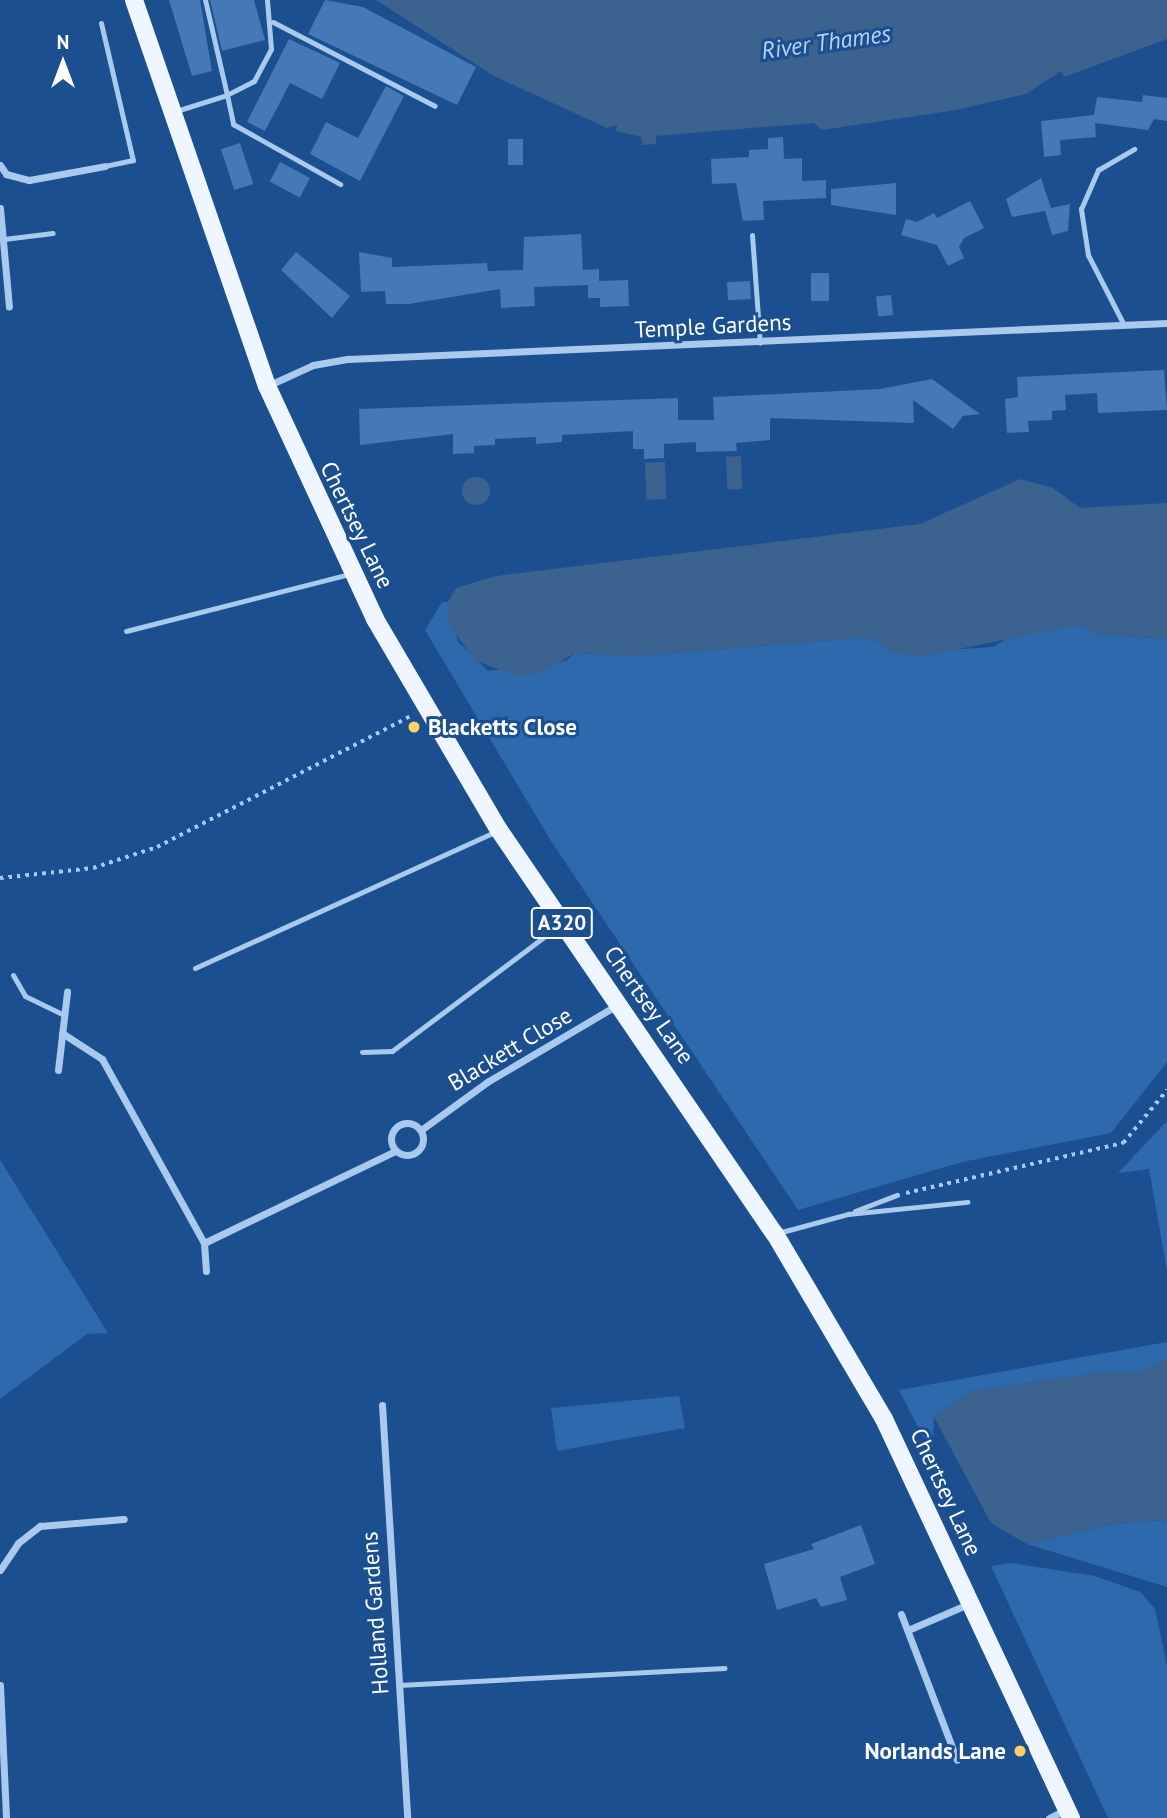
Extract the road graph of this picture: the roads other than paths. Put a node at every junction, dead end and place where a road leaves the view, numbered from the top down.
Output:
1 (134, 0) edge
2 (205, 0) edge
3 (267, 0) edge
4 (273, 22) junction
5 (101, 23) dead end
6 (227, 95) junction
7 (435, 106) dead end
8 (169, 113) junction
9 (1134, 149) dead end
10 (0, 165) edge
11 (105, 166) joint
12 (6, 174) junction
13 (0, 183) edge
14 (340, 184) dead end
15 (0, 208) edge
16 (53, 233) dead end
17 (752, 235) dead end
18 (5, 239) junction
19 (9, 307) dead end
20 (1167, 323) edge
21 (1124, 325) junction
22 (760, 343) junction
23 (267, 386) junction
24 (352, 573) junction
25 (126, 631) dead end
26 (499, 830) junction
27 (562, 923) junction
28 (195, 968) dead end
29 (13, 975) dead end
30 (67, 992) dead end
31 (620, 1004) junction
32 (64, 1015) junction
33 (62, 1033) junction
34 (362, 1052) dead end
35 (58, 1070) dead end
36 (421, 1130) junction
37 (395, 1151) junction
38 (897, 1195) road end
39 (967, 1202) dead end
40 (848, 1214) junction
41 (775, 1234) junction
42 (204, 1243) junction
43 (206, 1270) dead end
44 (382, 1405) dead end
45 (124, 1519) dead end
46 (0, 1570) edge
47 (971, 1602) junction
48 (901, 1614) dead end
49 (908, 1630) junction
50 (725, 1668) dead end
51 (0, 1685) edge
52 (399, 1685) junction
53 (957, 1760) dead end
54 (1069, 1814) edge
55 (6, 1818) edge
56 (407, 1818) edge
57 (1049, 1818) edge

1 - 8 main road, Chertsey Lane / A320
2 - 6 lane
3 - 4 lane
4 - 6 lane
4 - 7 lane
5 - 11 lane
6 - 8 lane
6 - 14 lane
8 - 23 main road, Chertsey Lane / A320
9 - 21 lane
10 - 12 street
11 - 12 street
12 - 13 street
15 - 18 street
16 - 18 lane
17 - 22 lane
18 - 19 street
20 - 21 street, Temple Gardens
21 - 22 street, Temple Gardens
22 - 23 street, Temple Gardens
23 - 24 main road, Chertsey Lane / A320
24 - 25 lane
24 - 26 main road, Chertsey Lane / A320
26 - 27 main road, Chertsey Lane / A320
26 - 28 lane
27 - 31 main road, Chertsey Lane / A320
27 - 34 lane
29 - 32 lane
30 - 32 street
31 - 36 street, Blackett Close
31 - 41 main road, Chertsey Lane / A320
32 - 33 street
33 - 35 street
33 - 42 street
36 - 37 street, Blackett Close
36 - 37 street, Blackett Close
37 - 42 street, Blackett Close
38 - 40 lane
39 - 40 lane
40 - 41 lane
41 - 47 main road, Chertsey Lane / A320
42 - 43 street
44 - 52 street, Holland Gardens
45 - 46 street
47 - 49 street
47 - 54 main road, Chertsey Lane / A320
48 - 49 street
49 - 53 street
50 - 52 lane
51 - 55 street
52 - 56 street, Holland Gardens
54 - 57 street

